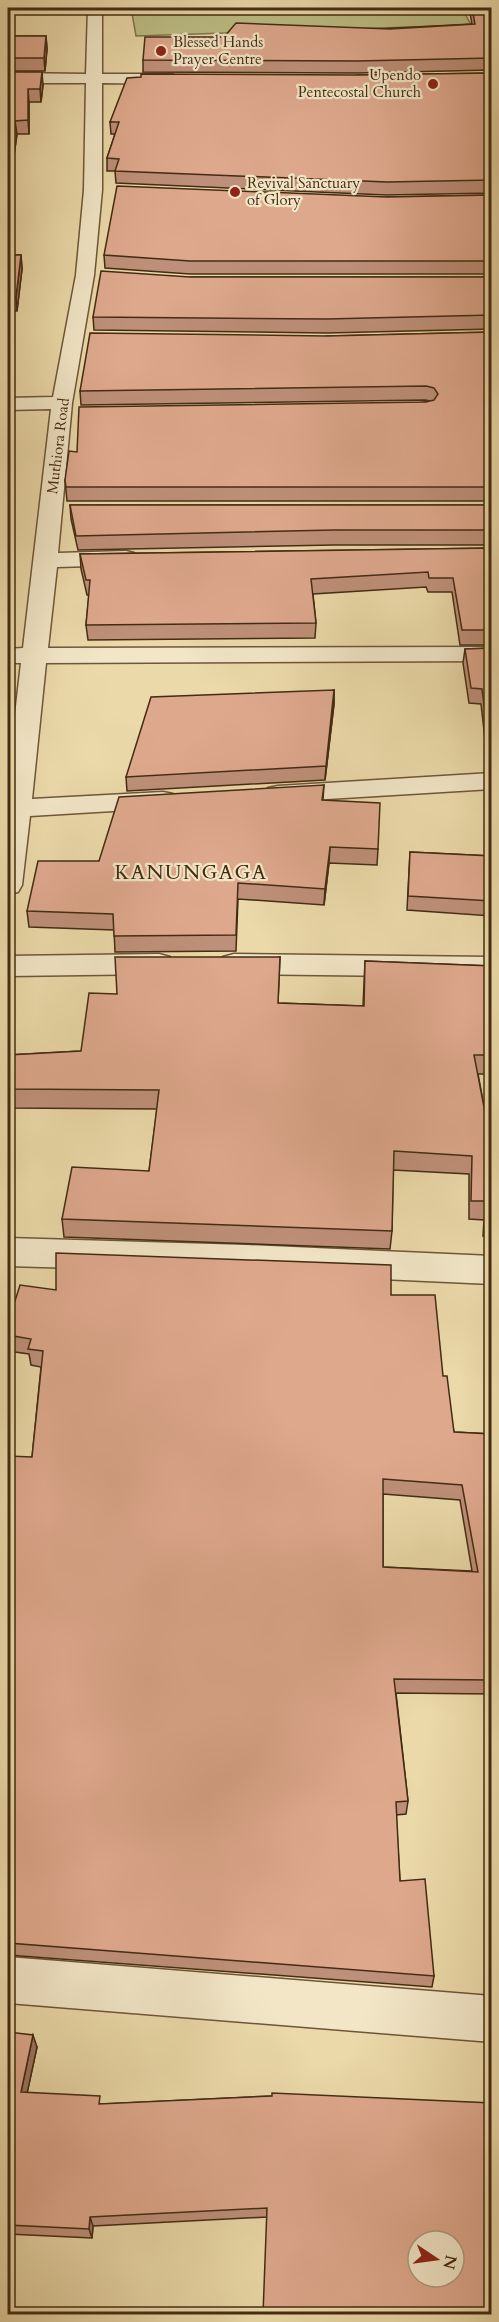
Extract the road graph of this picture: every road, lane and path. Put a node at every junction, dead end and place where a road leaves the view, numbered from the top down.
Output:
1 (91, 8) edge
2 (93, 77) junction
3 (8, 78) edge
4 (193, 79) edge
5 (85, 275) junction
6 (108, 277) edge
7 (74, 338) junction
8 (97, 338) edge
9 (8, 404) edge
10 (61, 408) junction
11 (84, 412) edge
12 (50, 510) junction
13 (74, 510) edge
14 (153, 557) edge
15 (46, 560) junction
16 (492, 654) edge
17 (8, 656) edge
18 (34, 656) junction
19 (492, 781) edge
20 (249, 796) edge
21 (190, 799) edge
22 (16, 808) junction
23 (8, 885) edge
24 (8, 966) edge
25 (492, 967) edge
26 (8, 1252) edge
27 (492, 1270) edge
28 (8, 1980) edge
29 (492, 2019) edge

1 - 2 street, Muthiora Road
2 - 3 street
2 - 4 street
2 - 5 street, Muthiora Road
5 - 6 street
5 - 7 street, Muthiora Road
7 - 8 street
7 - 10 street, Muthiora Road
9 - 10 street
10 - 11 street
10 - 12 street, Muthiora Road
12 - 13 street
12 - 15 street, Muthiora Road
14 - 15 street
15 - 18 street, Muthiora Road
16 - 18 street
17 - 18 street
18 - 22 street, Muthiora Road
19 - 20 street
21 - 22 street
22 - 23 street, Muthiora Road
24 - 25 street
26 - 27 street
28 - 29 street

